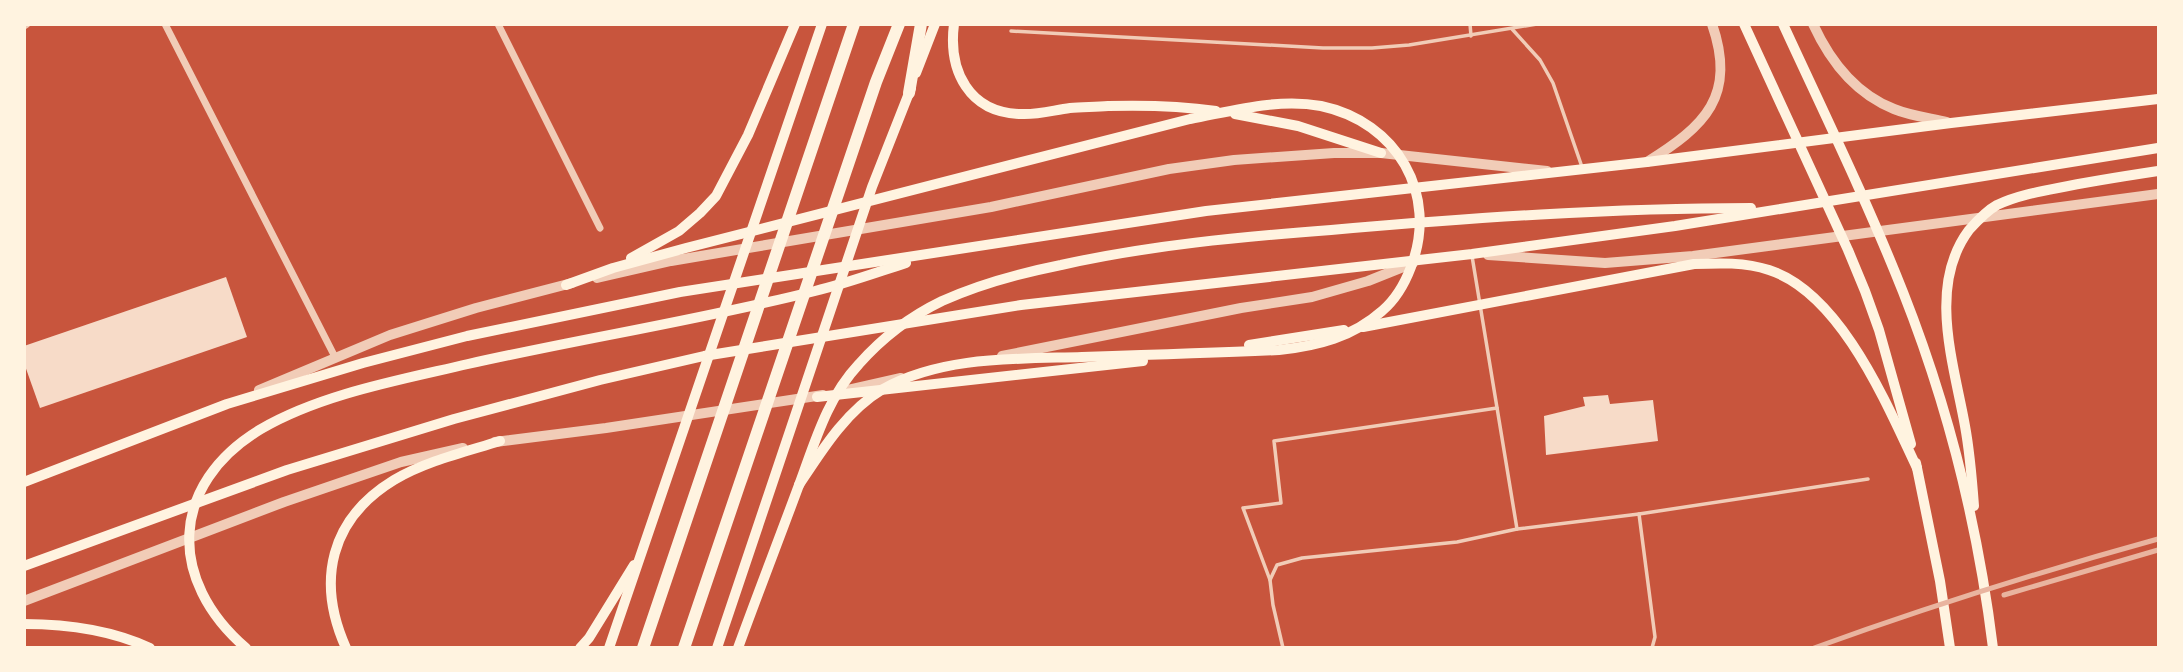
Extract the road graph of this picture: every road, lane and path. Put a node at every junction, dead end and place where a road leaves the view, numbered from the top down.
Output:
1 (166, 24) edge
2 (498, 24) edge
3 (795, 24) edge
4 (822, 24) edge
5 (854, 24) edge
6 (899, 24) edge
7 (921, 24) edge
8 (934, 24) edge
9 (954, 24) edge
10 (1470, 24) edge
11 (1537, 24) edge
12 (1712, 24) edge
13 (1744, 24) edge
14 (1783, 24) edge
15 (1813, 24) edge
16 (1511, 28) junction
17 (1011, 32) dead end
18 (1471, 36) junction
19 (909, 93) junction
20 (2158, 99) edge
21 (1951, 123) junction
22 (2158, 148) edge
23 (1381, 153) junction
24 (1647, 162) junction
25 (1582, 169) junction
26 (1560, 172) junction
27 (2158, 172) edge
28 (2158, 194) edge
29 (1785, 208) junction
30 (600, 228) dead end
31 (943, 251) junction
32 (1472, 254) junction
33 (1423, 258) junction
34 (613, 268) junction
35 (566, 285) junction
36 (335, 357) junction
37 (817, 397) junction
38 (227, 404) junction
39 (1497, 408) junction
40 (500, 442) junction
41 (1917, 468) junction
42 (1868, 479) dead end
43 (24, 482) edge
44 (799, 485) junction
45 (1639, 514) junction
46 (1517, 529) junction
47 (1978, 547) junction
48 (644, 548) junction
49 (24, 566) edge
50 (1270, 580) junction
51 (24, 601) edge
52 (24, 624) edge
53 (150, 648) edge
54 (246, 648) edge
55 (346, 648) edge
56 (580, 648) edge
57 (609, 648) edge
58 (643, 648) edge
59 (684, 648) edge
60 (717, 648) edge
61 (738, 648) edge
62 (1283, 648) edge
63 (1652, 648) edge
64 (1951, 648) edge
65 (1993, 648) edge

1 - 36 street
2 - 30 street
3 - 34 main road
4 - 48 main road
5 - 58 main road
6 - 59 main road
7 - 19 main road
8 - 19 main road
9 - 23 main road
10 - 18 lane
11 - 16 lane
12 - 24 street
13 - 41 main road
14 - 47 main road
15 - 21 street
16 - 18 lane
16 - 25 lane
17 - 18 lane
19 - 60 main road
20 - 21 main road
21 - 24 main road
22 - 29 main road
23 - 26 street
23 - 35 street
24 - 25 main road
25 - 26 main road
26 - 31 main road
27 - 47 main road
28 - 32 street
29 - 32 main road
29 - 44 main road
31 - 38 main road
31 - 54 main road
32 - 33 main road
32 - 39 lane
33 - 37 street
33 - 49 main road
34 - 35 main road
34 - 44 main road
35 - 36 street
36 - 38 street
37 - 40 street
37 - 41 main road
38 - 43 main road
39 - 46 lane
39 - 50 lane
40 - 51 street
40 - 55 main road
41 - 64 main road
42 - 45 lane
44 - 61 main road
45 - 46 lane
45 - 63 lane
46 - 50 lane
47 - 65 main road
48 - 56 main road
48 - 57 main road
50 - 62 lane
52 - 53 main road

